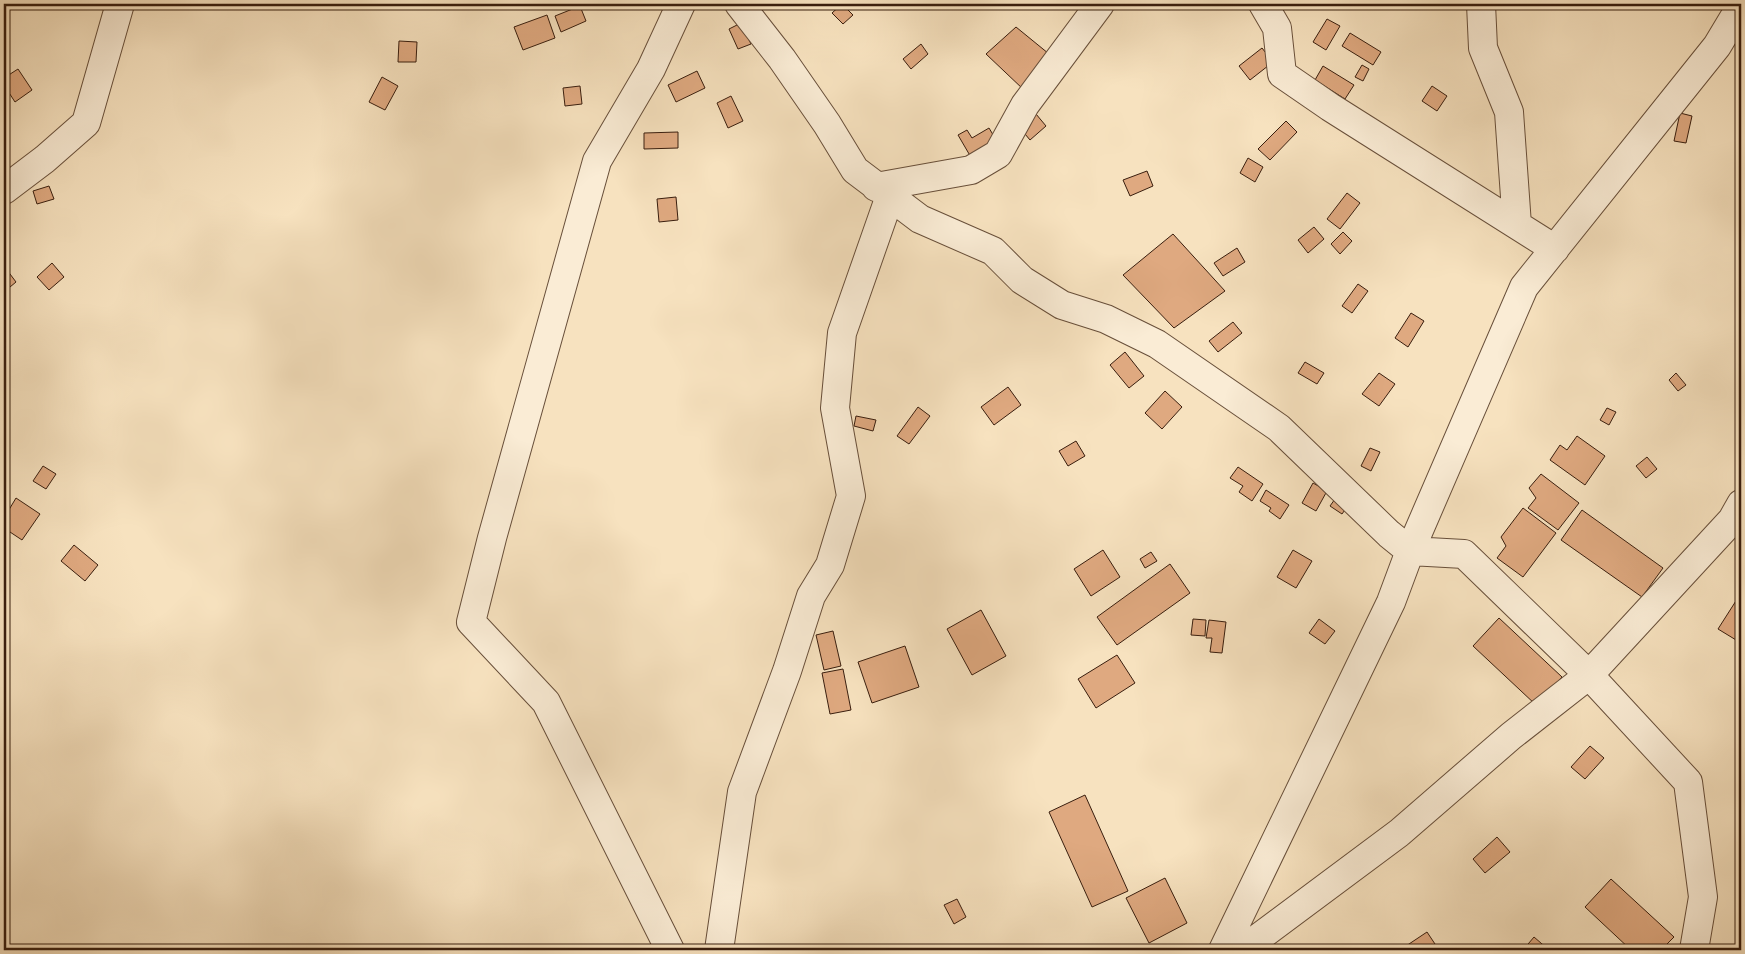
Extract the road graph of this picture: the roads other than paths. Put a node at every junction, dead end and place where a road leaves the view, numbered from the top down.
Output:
1 (120, 4) edge
2 (681, 4) edge
3 (739, 4) edge
4 (1100, 4) edge
5 (1262, 4) edge
6 (1481, 4) edge
7 (1741, 6) edge
8 (4, 190) edge
9 (883, 192) junction
10 (1516, 225) junction
11 (1555, 249) junction
12 (1741, 504) edge
13 (1410, 551) junction
14 (1589, 675) junction
15 (670, 950) edge
16 (719, 950) edge
17 (1223, 950) edge
18 (1242, 950) edge
19 (1694, 950) edge

1 - 8 street
2 - 15 street
3 - 9 street
4 - 9 street
5 - 10 street
6 - 10 street
7 - 11 street
9 - 13 street
9 - 16 street
10 - 11 street
11 - 13 street
12 - 14 street
13 - 14 street
13 - 17 street
14 - 18 street
14 - 19 street

